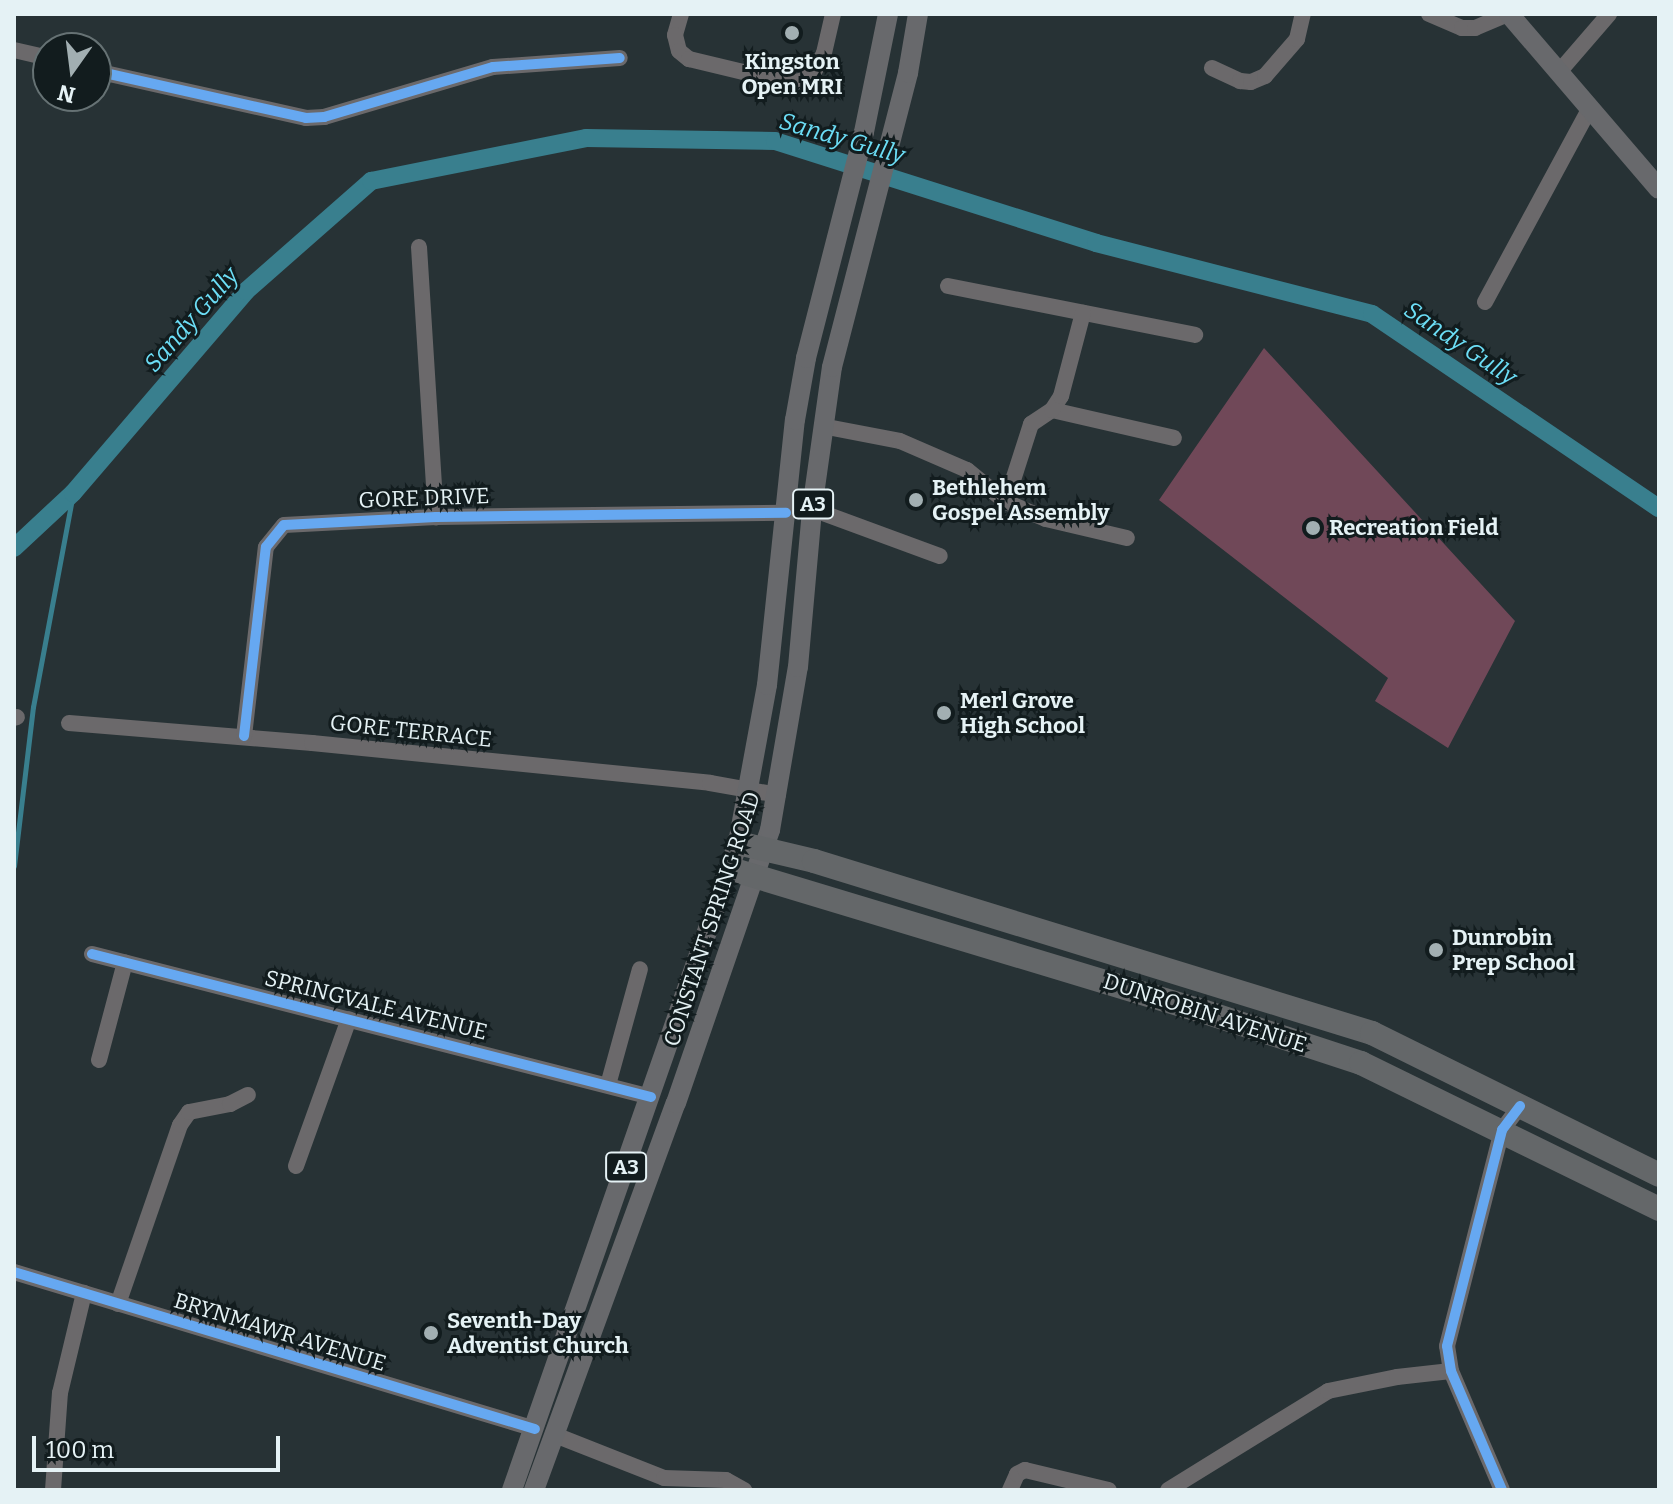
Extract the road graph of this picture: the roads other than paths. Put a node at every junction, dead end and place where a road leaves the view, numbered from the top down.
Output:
1 (681, 14) edge
2 (833, 14) edge
3 (888, 14) edge
4 (918, 14) edge
5 (1303, 14) edge
6 (1429, 14) edge
7 (1509, 14) edge
8 (1609, 14) edge
9 (620, 58) dead end
10 (1212, 68) dead end
11 (1559, 72) junction
12 (112, 75) edge
13 (1590, 108) junction
14 (1659, 189) edge
15 (419, 247) dead end
16 (948, 286) dead end
17 (1485, 302) dead end
18 (1083, 313) junction
19 (1195, 335) dead end
20 (1052, 410) junction
21 (822, 426) junction
22 (1174, 438) dead end
23 (1006, 502) junction
24 (812, 509) junction
25 (786, 513) junction
26 (436, 517) junction
27 (1127, 538) dead end
28 (940, 556) dead end
29 (69, 723) dead end
30 (244, 736) junction
31 (748, 789) junction
32 (778, 795) junction
33 (738, 843) junction
34 (764, 849) junction
35 (731, 869) junction
36 (755, 876) junction
37 (92, 954) dead end
38 (125, 962) junction
39 (640, 969) dead end
40 (349, 1019) junction
41 (99, 1060) dead end
42 (608, 1085) junction
43 (248, 1095) dead end
44 (651, 1097) junction
45 (1520, 1106) junction
46 (1502, 1130) junction
47 (296, 1166) dead end
48 (1659, 1175) edge
49 (1659, 1209) edge
50 (14, 1272) edge
51 (84, 1293) junction
52 (118, 1304) junction
53 (1451, 1371) junction
54 (535, 1429) junction
55 (555, 1435) junction
56 (53, 1490) edge
57 (512, 1490) edge
58 (534, 1490) edge
59 (744, 1490) edge
60 (1010, 1490) edge
61 (1109, 1490) edge
62 (1168, 1490) edge
63 (1502, 1490) edge

1 - 2 street
3 - 25 main road, CONSTANT SPRING ROAD / A3
4 - 21 main road, CONSTANT SPRING ROAD / A3
5 - 10 street
6 - 7 street
7 - 11 main road
8 - 11 street
9 - 12 street
11 - 13 main road
13 - 14 main road
13 - 17 street
15 - 26 street
16 - 18 street
18 - 19 street
18 - 20 street
20 - 22 street
20 - 23 street
21 - 23 street
21 - 24 main road, CONSTANT SPRING ROAD / A3
23 - 27 street
24 - 28 street
24 - 32 main road, CONSTANT SPRING ROAD / A3
25 - 26 street, GORE DRIVE
25 - 31 main road, CONSTANT SPRING ROAD / A3
26 - 30 street, GORE DRIVE
29 - 30 street, GORE TERRACE
30 - 31 street, GORE TERRACE
31 - 32 street, GORE TERRACE
31 - 33 main road, CONSTANT SPRING ROAD / A3
32 - 34 main road, CONSTANT SPRING ROAD / A3
33 - 34 highway, DUNROBIN AVENUE
33 - 35 main road, CONSTANT SPRING ROAD / A3
34 - 36 main road, CONSTANT SPRING ROAD / A3
34 - 45 highway, DUNROBIN AVENUE
35 - 36 highway, DUNROBIN AVENUE
35 - 44 main road, CONSTANT SPRING ROAD / A3
36 - 46 highway, DUNROBIN AVENUE
36 - 55 main road, CONSTANT SPRING ROAD / A3
37 - 38 street, SPRINGVALE AVENUE
38 - 40 street, SPRINGVALE AVENUE
38 - 41 street
39 - 42 street
40 - 42 street, SPRINGVALE AVENUE
40 - 47 street
42 - 44 street, SPRINGVALE AVENUE
43 - 52 street
44 - 54 main road, CONSTANT SPRING ROAD / A3
45 - 46 street
45 - 48 highway, DUNROBIN AVENUE
46 - 49 highway, DUNROBIN AVENUE
46 - 53 street
50 - 51 street, BRYNMAWR AVENUE
51 - 52 street, BRYNMAWR AVENUE
51 - 56 street
52 - 54 street, BRYNMAWR AVENUE
53 - 62 street
53 - 63 street
54 - 57 main road, CONSTANT SPRING ROAD / A3
55 - 58 main road, CONSTANT SPRING ROAD / A3
55 - 59 street
60 - 61 street

